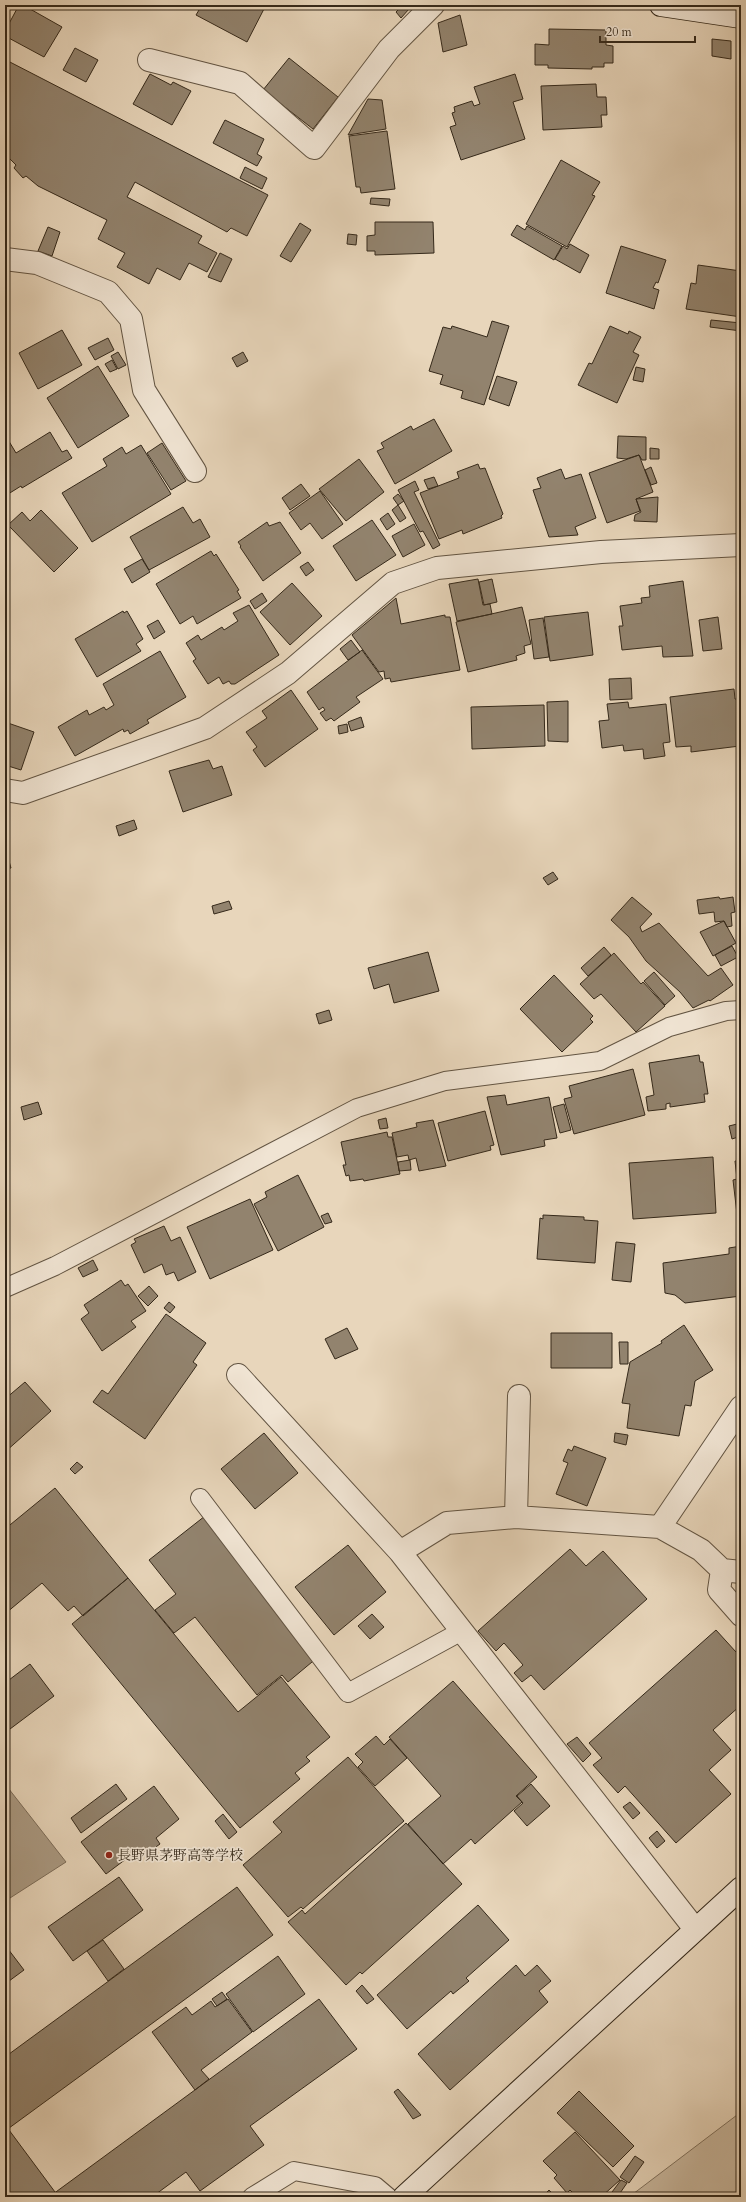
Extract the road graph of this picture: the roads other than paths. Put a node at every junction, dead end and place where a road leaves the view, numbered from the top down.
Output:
1 (433, 5) edge
2 (661, 5) edge
3 (741, 17) edge
4 (149, 60) dead end
5 (5, 259) edge
6 (195, 471) dead end
7 (741, 545) edge
8 (5, 790) edge
9 (741, 1010) edge
10 (5, 1288) edge
11 (238, 1375) dead end
12 (519, 1396) dead end
13 (741, 1407) edge
14 (200, 1498) dead end
15 (516, 1517) junction
16 (660, 1527) junction
17 (400, 1552) junction
18 (731, 1571) edge
19 (741, 1615) edge
20 (460, 1632) junction
21 (741, 1888) edge
22 (695, 1929) junction
23 (252, 2197) edge
24 (388, 2197) edge
25 (404, 2197) edge

1 - 4 street
2 - 3 street
5 - 6 street
7 - 8 street
9 - 10 lane
11 - 17 street
12 - 15 street
13 - 16 street
14 - 20 lane
15 - 16 street
15 - 17 street
16 - 18 street
17 - 20 street
18 - 19 street
20 - 22 street
21 - 22 street
22 - 25 street
23 - 24 lane

